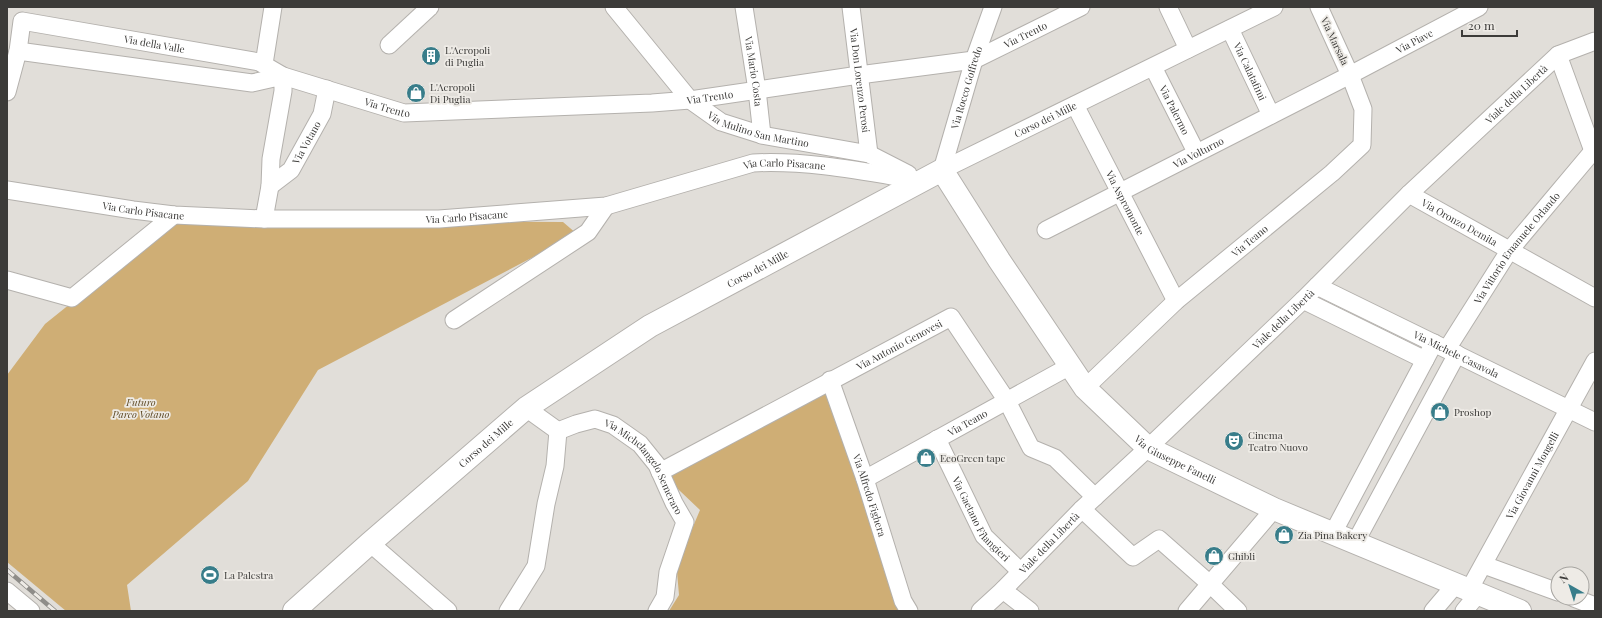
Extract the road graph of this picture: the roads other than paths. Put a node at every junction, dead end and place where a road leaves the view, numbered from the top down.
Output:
1 (273, 7) edge
2 (430, 7) edge
3 (614, 7) edge
4 (744, 7) edge
5 (851, 7) edge
6 (993, 7) edge
7 (1081, 7) edge
8 (1168, 7) edge
9 (1274, 7) edge
10 (1319, 7) edge
11 (1479, 7) edge
12 (1230, 28) junction
13 (1595, 41) edge
14 (389, 45) dead end
15 (1188, 50) junction
16 (18, 52) junction
17 (1558, 55) junction
18 (974, 60) junction
19 (262, 63) junction
20 (1153, 67) junction
21 (859, 75) junction
22 (1350, 75) junction
23 (283, 76) junction
24 (328, 89) junction
25 (757, 90) junction
26 (7, 92) edge
27 (690, 100) junction
28 (1075, 105) junction
29 (1271, 115) junction
30 (762, 135) junction
31 (1594, 151) edge
32 (1196, 152) junction
33 (869, 154) junction
34 (942, 170) junction
35 (921, 181) junction
36 (270, 186) junction
37 (7, 190) edge
38 (1119, 192) junction
39 (1409, 194) junction
40 (606, 206) junction
41 (174, 215) junction
42 (264, 219) junction
43 (1046, 230) dead end
44 (1509, 251) junction
45 (7, 280) edge
46 (1317, 286) junction
47 (1595, 298) edge
48 (1303, 300) junction
49 (1176, 301) junction
50 (454, 320) dead end
51 (1446, 349) junction
52 (1424, 360) junction
53 (1595, 361) edge
54 (1070, 366) junction
55 (830, 380) junction
56 (1085, 388) junction
57 (1007, 401) junction
58 (526, 408) junction
59 (1570, 408) junction
60 (1595, 422) edge
61 (558, 431) junction
62 (937, 439) junction
63 (1148, 448) junction
64 (660, 472) junction
65 (865, 479) junction
66 (1095, 497) junction
67 (1082, 509) junction
68 (1274, 509) junction
69 (1333, 533) junction
70 (1355, 542) junction
71 (370, 543) junction
72 (1484, 565) junction
73 (1021, 572) junction
74 (1210, 584) junction
75 (1468, 589) junction
76 (1550, 589) edge
77 (1003, 590) junction
78 (7, 591) edge
79 (661, 604) edge
80 (991, 608) edge
81 (31, 611) edge
82 (294, 611) edge
83 (448, 611) edge
84 (508, 611) edge
85 (909, 611) edge
86 (1030, 611) edge
87 (1187, 611) edge
88 (1238, 611) edge
89 (1433, 611) edge
90 (1464, 611) edge
91 (1520, 611) edge

1 - 19 street
2 - 14 street
3 - 27 street, Via Mulino San Martino
4 - 25 street, Via Mario Costa
5 - 21 street, Via Don Lorenzo Perosi
6 - 18 street, Via Rocco Goffredo
7 - 18 street, Via Trento
8 - 15 street
9 - 12 street, Corso dei Mille
10 - 22 street, Via Marsala
11 - 22 street, Via Piave
12 - 15 street, Corso dei Mille
12 - 29 street, Via Calatafimi
13 - 17 street, Viale della Libertà
15 - 20 street, Corso dei Mille
16 - 19 street, Via della Valle
16 - 23 street, Via della Valle
16 - 26 street
17 - 31 street
17 - 39 street, Viale della Libertà
18 - 21 street, Via Trento
18 - 34 street, Via Rocco Goffredo
19 - 23 street, Via della Valle
20 - 28 street, Corso dei Mille
20 - 32 street, Via Palermo
21 - 25 street, Via Trento
21 - 33 street, Via Don Lorenzo Perosi
22 - 29 street, Via Volturno
22 - 49 street, Via Teano
23 - 24 street, Via della Valle
23 - 36 street
24 - 27 street, Via Trento
24 - 36 street, Via Votano
25 - 27 street, Via Trento
25 - 30 street, Via Mario Costa
27 - 30 street, Via Mulino San Martino
28 - 34 street, Corso dei Mille
28 - 38 street, Via Aspromonte
29 - 32 street, Via Volturno
30 - 33 street, Via Mulino San Martino
31 - 44 street, Via Vittorio Emanuele Orlando
32 - 38 street, Via Volturno
33 - 35 street, Via Mulino San Martino
34 - 35 street, Corso dei Mille
34 - 54 street, Via Giuseppe Fanelli
35 - 40 street, Via Carlo Pisacane
35 - 58 street, Corso dei Mille
36 - 42 street
37 - 41 street, Via Carlo Pisacane
38 - 43 street, Via Volturno
38 - 49 street, Via Aspromonte
39 - 44 street, Via Oronzo Demita
39 - 46 street, Viale della Libertà
40 - 42 street, Via Carlo Pisacane
40 - 50 street
41 - 42 street, Via Carlo Pisacane
41 - 45 street
44 - 47 street, Via Oronzo Demita
44 - 51 street, Via Vittorio Emanuele Orlando
46 - 48 street, Viale della Libertà
46 - 51 street, Via Michele Casavola
48 - 52 street, Via Michele Casavola
48 - 63 street, Viale della Libertà
49 - 56 street, Via Teano
51 - 52 street, Via Vittorio Emanuele Orlando
51 - 59 street, Via Michele Casavola
51 - 70 street, Via Vittorio Emanuele Orlando
52 - 69 street, Via Vittorio Emanuele Orlando
53 - 59 street, Via Giovanni Mongelli
54 - 56 street, Via Giuseppe Fanelli
54 - 57 street, Via Teano
55 - 57 street, Via Antonio Genovesi
55 - 64 street, Via Antonio Genovesi
55 - 65 street, Via Alfredo Fighera
56 - 63 street, Via Giuseppe Fanelli
57 - 62 street, Via Teano
57 - 66 street, Via Antonio Genovesi
58 - 61 street
58 - 71 street, Corso dei Mille
59 - 60 street, Via Michele Casavola
59 - 72 street, Via Giovanni Mongelli
61 - 64 street, Via Michelangelo Semeraro
61 - 84 street
62 - 65 street, Via Teano
62 - 73 street, Via Gaetano Filangieri
63 - 66 street, Viale della Libertà
63 - 68 street, Via Giuseppe Fanelli
64 - 79 street, Via Michelangelo Semeraro
65 - 85 street, Via Alfredo Fighera
66 - 67 street, Viale della Libertà
67 - 73 street, Viale della Libertà
67 - 74 street
68 - 69 street, Via Giuseppe Fanelli
68 - 74 street
69 - 70 street, Via Giuseppe Fanelli
70 - 75 street, Via Giuseppe Fanelli
71 - 82 street, Corso dei Mille
71 - 83 street
72 - 75 street, Via Giovanni Mongelli
72 - 76 street
73 - 77 street, Viale della Libertà
74 - 87 street
74 - 88 street
75 - 89 street
75 - 90 street
75 - 91 street, Via Giuseppe Fanelli
77 - 80 street, Viale della Libertà
77 - 86 street
78 - 81 street

